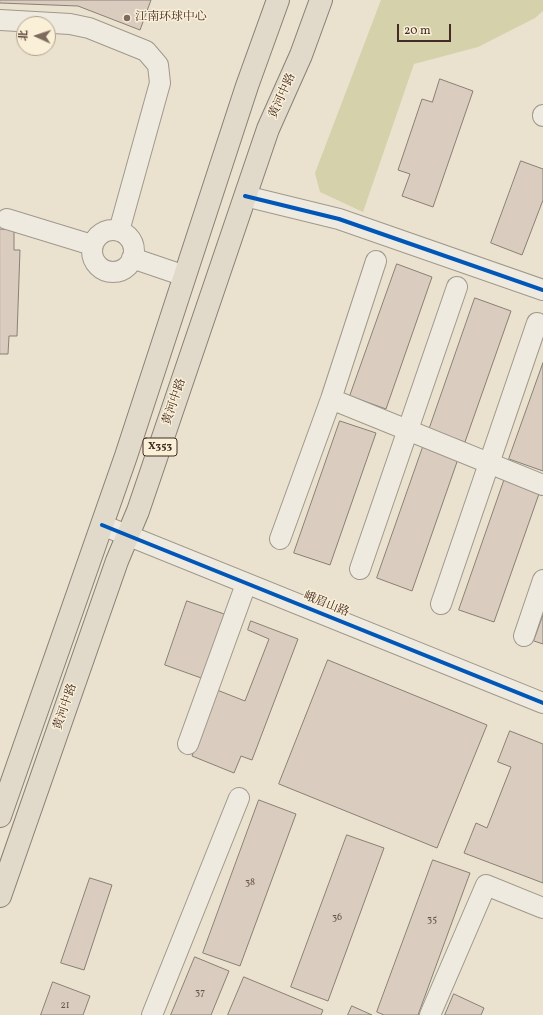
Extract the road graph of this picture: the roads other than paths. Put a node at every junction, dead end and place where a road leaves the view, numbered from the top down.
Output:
1 (278, 0) edge
2 (321, 0) edge
3 (0, 20) edge
4 (245, 196) junction
5 (8, 219) dead end
6 (119, 231) junction
7 (92, 245) junction
8 (132, 258) junction
9 (376, 261) dead end
10 (185, 276) junction
11 (458, 287) dead end
12 (543, 290) edge
13 (537, 323) dead end
14 (331, 399) junction
15 (408, 431) junction
16 (489, 463) junction
17 (543, 486) edge
18 (102, 525) junction
19 (128, 535) junction
20 (280, 539) dead end
21 (360, 569) dead end
22 (543, 580) edge
23 (246, 584) junction
24 (441, 604) dead end
25 (524, 636) dead end
26 (543, 703) edge
27 (188, 744) dead end
28 (239, 798) dead end
29 (0, 816) edge
30 (0, 896) edge
31 (543, 908) edge
32 (152, 1015) edge
33 (430, 1015) edge

1 - 10 main road, X353
2 - 4 main road, 黄河中路 / X353
3 - 6 street
4 - 12 street
4 - 19 main road, 黄河中路 / X353
5 - 7 street
6 - 7 street
6 - 8 street
7 - 8 street
8 - 10 street
9 - 14 street
10 - 18 main road, X353
11 - 15 street
13 - 16 street
14 - 15 street
14 - 20 street
15 - 16 street
15 - 21 street
16 - 17 street
16 - 24 street
18 - 19 street, 峨眉山路
18 - 29 main road, X353
19 - 23 street, 峨眉山路
19 - 30 main road, 黄河中路 / X353
22 - 25 street
23 - 26 street, 峨眉山路
23 - 27 street
28 - 32 street
31 - 33 street

